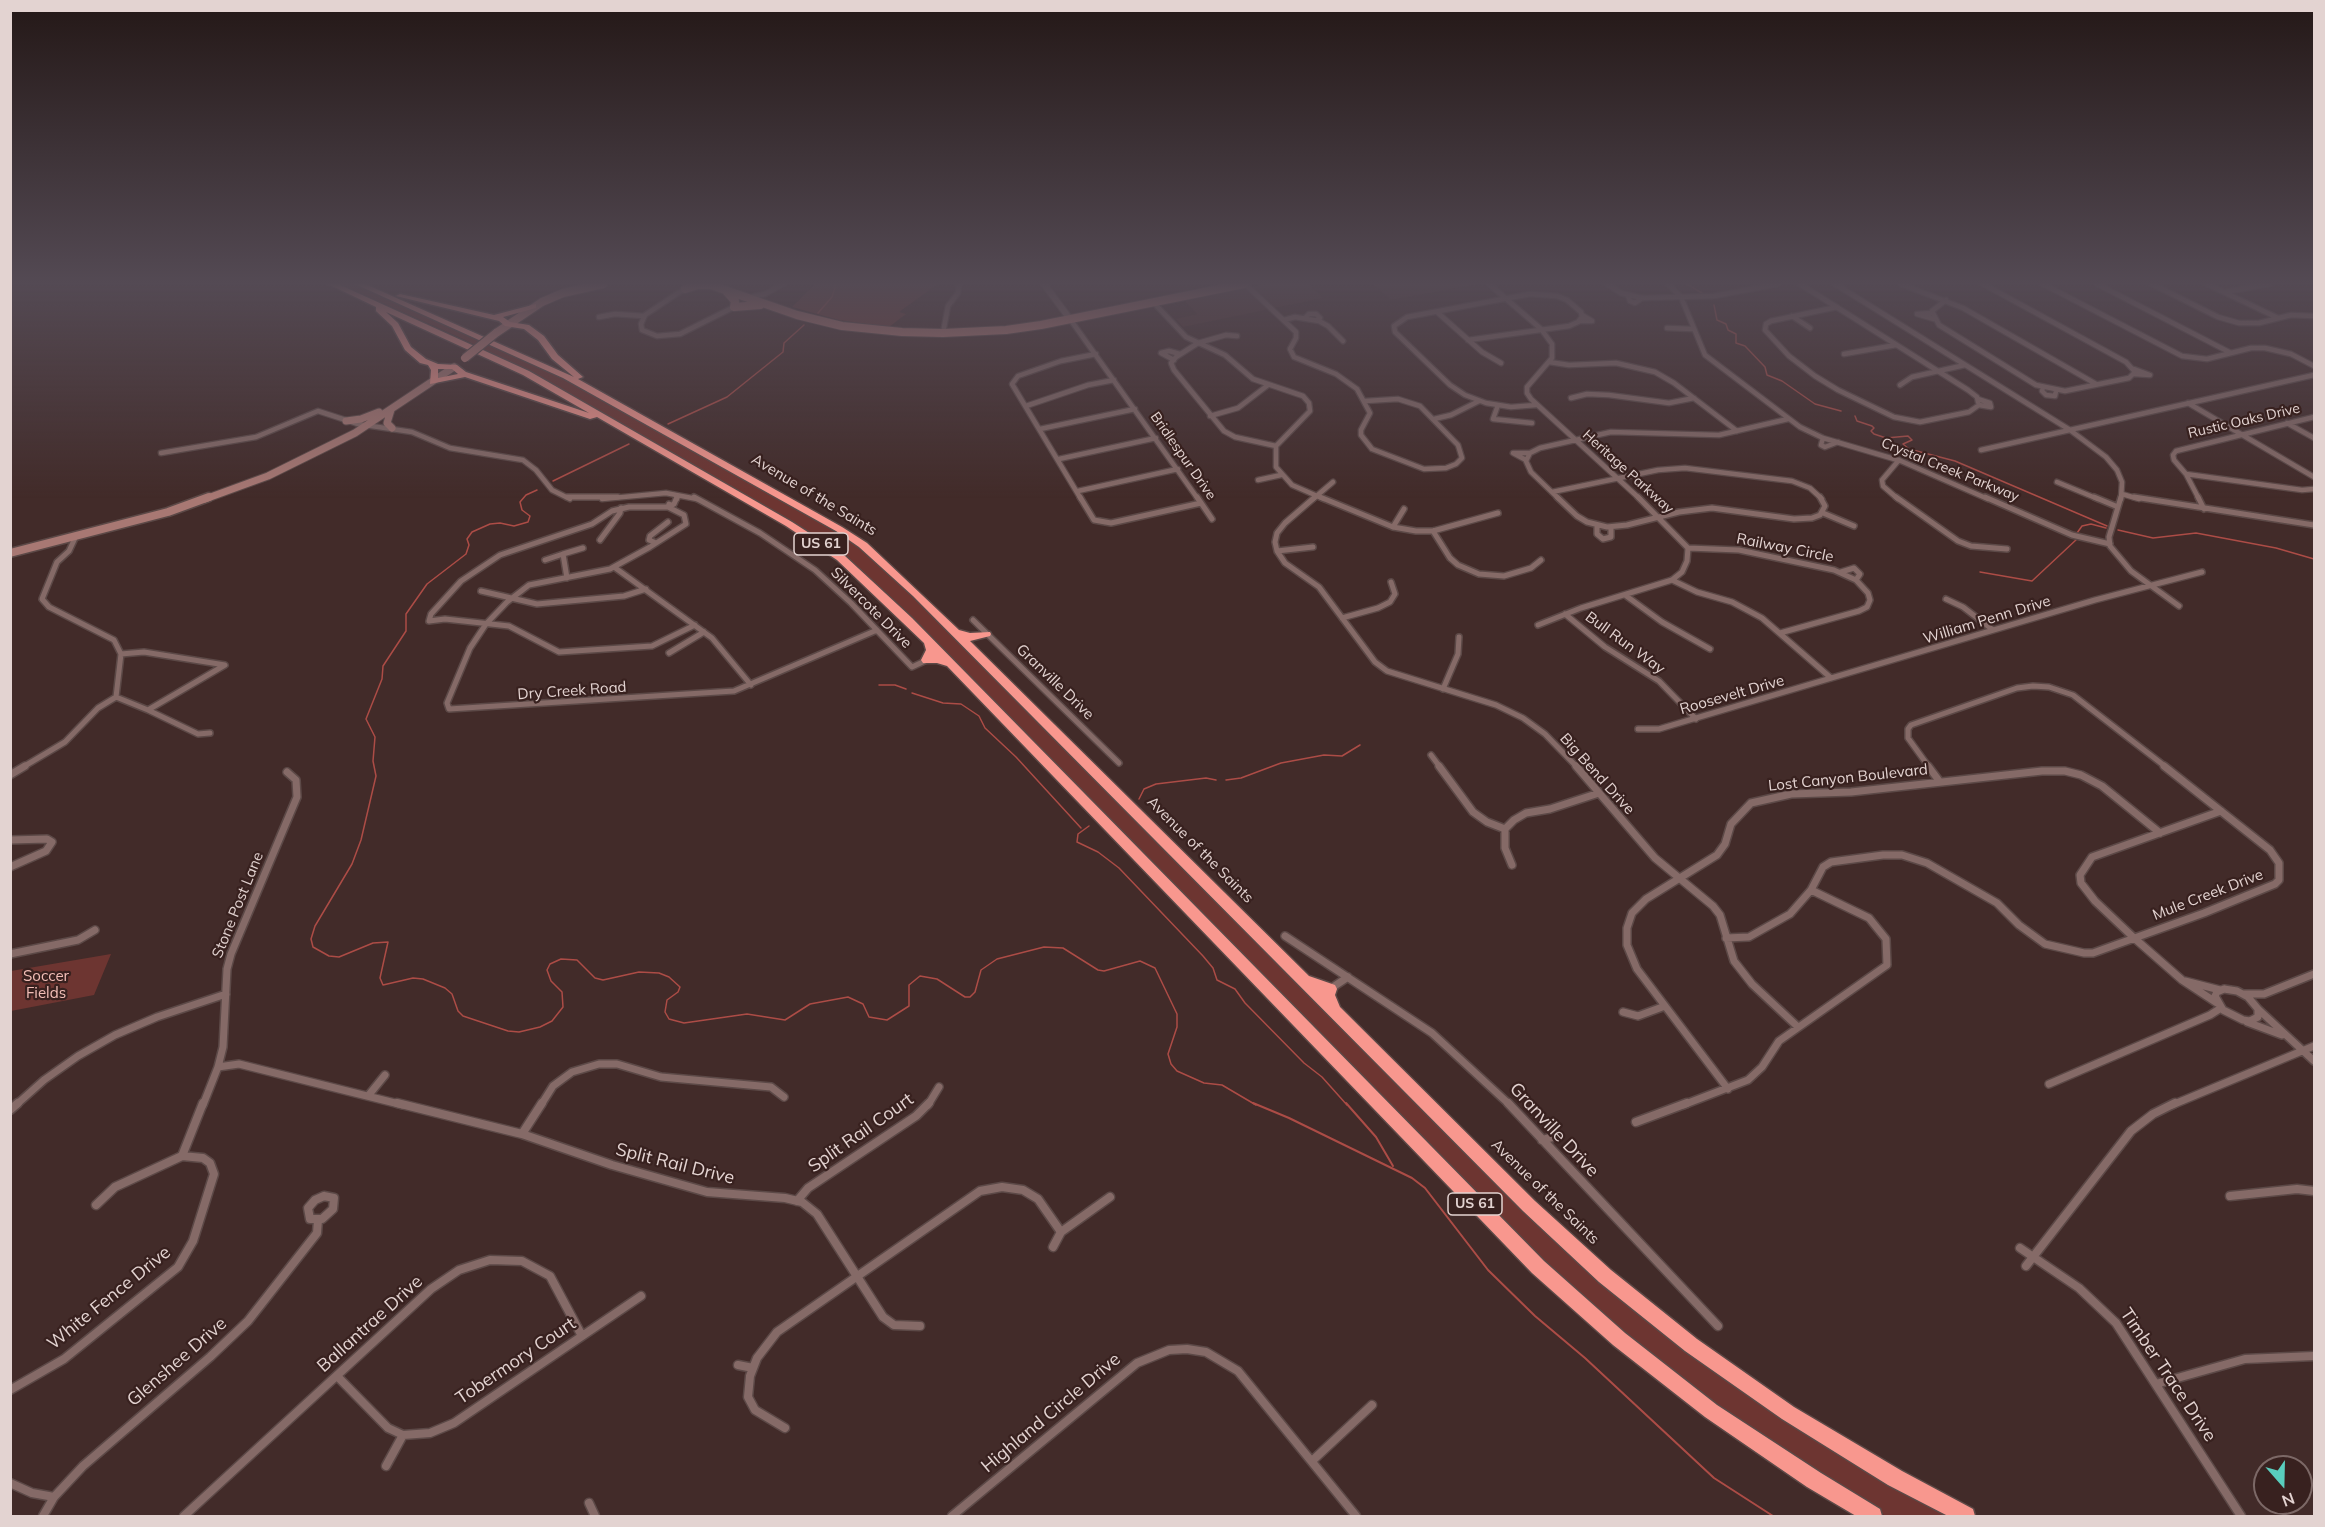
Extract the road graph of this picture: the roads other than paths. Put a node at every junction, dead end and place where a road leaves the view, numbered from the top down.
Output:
1 (419, 355) edge
2 (468, 355) edge
3 (488, 355) edge
4 (522, 355) edge
5 (554, 355) edge
6 (1090, 355) edge
7 (1097, 355) edge
8 (1165, 355) edge
9 (1180, 355) edge
10 (1225, 355) edge
11 (1293, 355) edge
12 (1419, 355) edge
13 (1488, 355) edge
14 (1552, 355) edge
15 (1705, 355) edge
16 (1788, 355) edge
17 (1913, 355) edge
18 (1949, 355) edge
19 (1988, 355) edge
20 (2045, 355) edge
21 (2115, 355) edge
22 (2181, 355) edge
23 (2222, 355) edge
24 (2293, 355) edge
25 (1174, 360) junction
26 (1549, 362) junction
27 (430, 363) junction
28 (1501, 363) dead end
29 (1965, 365) junction
30 (2314, 366) edge
31 (454, 367) junction
32 (1938, 371) junction
33 (466, 375) junction
34 (2314, 375) edge
35 (1114, 380) junction
36 (433, 382) junction
37 (1268, 385) junction
38 (1900, 385) dead end
39 (2096, 385) junction
40 (595, 392) junction
41 (1571, 398) dead end
42 (1694, 398) junction
43 (1978, 399) junction
44 (1365, 401) junction
45 (1479, 401) junction
46 (2187, 403) junction
47 (401, 404) junction
48 (1026, 405) junction
49 (1498, 405) junction
50 (1536, 405) junction
51 (1979, 405) junction
52 (1135, 409) junction
53 (392, 410) junction
54 (1210, 416) junction
55 (2314, 417) edge
56 (1434, 419) junction
57 (1788, 419) junction
58 (346, 421) junction
59 (1532, 423) dead end
60 (2287, 423) junction
61 (367, 425) junction
62 (392, 428) junction
63 (625, 429) junction
64 (1040, 429) junction
65 (2070, 430) junction
66 (1737, 432) junction
67 (2241, 434) junction
68 (1156, 438) junction
69 (2314, 438) edge
70 (1575, 440) junction
71 (1276, 446) junction
72 (1981, 450) dead end
73 (161, 453) dead end
74 (1530, 453) junction
75 (1059, 459) junction
76 (1526, 460) junction
77 (1899, 460) junction
78 (1178, 469) junction
79 (2186, 474) junction
80 (1281, 475) junction
81 (1616, 477) junction
82 (2314, 477) edge
83 (1258, 480) dead end
84 (1333, 482) dead end
85 (2058, 482) dead end
86 (2314, 489) edge
87 (1078, 491) junction
88 (1552, 492) junction
89 (679, 494) junction
90 (2122, 494) junction
91 (1317, 497) junction
92 (1201, 503) junction
93 (668, 507) junction
94 (2118, 507) junction
95 (621, 508) junction
96 (1404, 509) dead end
97 (2204, 509) junction
98 (1498, 513) dead end
99 (1823, 513) junction
100 (1660, 517) junction
101 (1212, 519) dead end
102 (668, 522) dead end
103 (1596, 525) junction
104 (2314, 525) edge
105 (1854, 526) dead end
106 (1393, 527) junction
107 (1611, 527) junction
108 (1433, 531) junction
109 (76, 536) junction
110 (600, 540) dead end
111 (656, 543) junction
112 (2110, 544) junction
113 (1313, 547) dead end
114 (583, 548) dead end
115 (1688, 548) junction
116 (2007, 549) dead end
117 (1277, 551) junction
118 (10, 553) edge
119 (563, 554) junction
120 (545, 560) dead end
121 (1541, 560) dead end
122 (614, 567) junction
123 (2202, 572) dead end
124 (567, 578) junction
125 (1672, 580) junction
126 (1390, 582) dead end
127 (2150, 586) junction
128 (646, 589) junction
129 (481, 591) dead end
130 (1625, 595) junction
131 (512, 598) junction
132 (1946, 599) dead end
133 (2179, 606) dead end
134 (1565, 614) junction
135 (1342, 618) junction
136 (973, 620) dead end
137 (486, 624) junction
138 (695, 625) junction
139 (1538, 625) dead end
140 (876, 630) junction
141 (1993, 630) junction
142 (704, 632) junction
143 (955, 632) junction
144 (1780, 633) junction
145 (986, 634) junction
146 (1459, 638) dead end
147 (928, 642) junction
148 (1710, 649) dead end
149 (669, 653) dead end
150 (122, 654) junction
151 (976, 654) junction
152 (927, 660) junction
153 (951, 665) junction
154 (1831, 678) junction
155 (751, 685) junction
156 (1443, 689) junction
157 (116, 697) junction
158 (148, 710) junction
159 (1696, 718) junction
160 (1638, 729) dead end
161 (210, 733) dead end
162 (1431, 755) dead end
163 (1119, 763) dead end
164 (287, 772) dead end
165 (10, 775) edge
166 (1940, 782) junction
167 (1599, 793) junction
168 (2221, 811) junction
169 (1505, 829) junction
170 (2160, 833) junction
171 (10, 840) edge
172 (1512, 865) dead end
173 (10, 867) edge
174 (1679, 879) junction
175 (1811, 890) junction
176 (96, 930) dead end
177 (1285, 936) dead end
178 (2133, 937) junction
179 (1726, 938) junction
180 (10, 954) edge
181 (2314, 974) edge
182 (1348, 977) junction
183 (1302, 979) junction
184 (2182, 980) junction
185 (1330, 989) junction
186 (2220, 990) junction
187 (226, 994) junction
188 (2243, 994) junction
189 (2264, 994) junction
190 (2219, 1005) junction
191 (1665, 1006) junction
192 (2257, 1007) junction
193 (1335, 1012) junction
194 (1623, 1012) dead end
195 (2210, 1016) junction
196 (2234, 1017) junction
197 (2243, 1020) junction
198 (1798, 1027) junction
199 (2285, 1036) junction
200 (2314, 1046) edge
201 (2303, 1051) junction
202 (2314, 1061) edge
203 (218, 1067) junction
204 (385, 1075) dead end
205 (2049, 1084) dead end
206 (939, 1088) dead end
207 (1728, 1089) junction
208 (368, 1096) junction
209 (784, 1097) dead end
210 (10, 1110) edge
211 (1636, 1122) dead end
212 (522, 1134) junction
213 (1553, 1137) dead end
214 (1542, 1140) junction
215 (182, 1156) junction
216 (2314, 1191) edge
217 (2230, 1196) dead end
218 (1110, 1197) dead end
219 (797, 1201) junction
220 (96, 1205) dead end
221 (318, 1220) dead end
222 (1061, 1232) junction
223 (1053, 1247) dead end
224 (2020, 1248) dead end
225 (2033, 1256) junction
226 (2026, 1266) dead end
227 (855, 1277) junction
228 (641, 1296) dead end
229 (920, 1326) dead end
230 (1718, 1326) dead end
231 (582, 1336) junction
232 (2314, 1356) edge
233 (738, 1365) dead end
234 (753, 1368) junction
235 (337, 1376) junction
236 (2156, 1384) junction
237 (10, 1390) edge
238 (1372, 1406) dead end
239 (785, 1428) dead end
240 (403, 1435) junction
241 (1312, 1461) junction
242 (386, 1466) dead end
243 (10, 1483) edge
244 (54, 1497) junction
245 (589, 1503) dead end
246 (43, 1516) edge
247 (184, 1516) edge
248 (595, 1516) edge
249 (952, 1516) edge
250 (1356, 1516) edge
251 (1873, 1516) edge
252 (1966, 1516) edge
253 (2241, 1516) edge

1 - 27 highway
2 - 31 main road, bridge
3 - 63 highway, US 61
4 - 40 highway, Avenue of the Saints / US 61
5 - 40 highway
6 - 48 street
7 - 35 street, Bridlespur Drive
8 - 25 street
9 - 25 street
10 - 37 street
11 - 44 street
12 - 45 street
13 - 28 street
14 - 26 street
15 - 57 street, Crystal Creek Parkway
16 - 51 street
17 - 32 street
18 - 29 street
19 - 39 street
20 - 39 street
21 - 39 street
22 - 23 street
24 - 30 street
25 - 54 street
26 - 42 street
26 - 50 street
27 - 31 highway
27 - 36 highway
29 - 32 street
29 - 65 street
31 - 33 highway
31 - 36 main road
32 - 38 street
32 - 43 street
33 - 36 highway
33 - 63 highway
34 - 46 street
35 - 48 street
35 - 52 street, Bridlespur Drive
36 - 47 main road
37 - 54 street
37 - 71 street
40 - 143 highway, Avenue of the Saints / US 61
41 - 42 street
42 - 66 street
43 - 51 street
43 - 51 street
44 - 56 street
44 - 56 street
45 - 49 street
45 - 56 street
46 - 65 street
46 - 67 street
47 - 53 main road
47 - 58 main road
48 - 64 street
49 - 50 street
49 - 59 street
50 - 70 street, Heritage Parkway
52 - 64 street
52 - 68 street, Bridlespur Drive
53 - 61 main road
53 - 62 main road
54 - 71 street
55 - 60 street, Rustic Oaks Drive
57 - 66 street
57 - 77 street, Crystal Creek Parkway
58 - 61 street, Silvercote Drive
58 - 73 street, Silvercote Drive
60 - 67 street, Rustic Oaks Drive
60 - 69 street
61 - 62 street, Silvercote Drive
61 - 109 main road
62 - 89 street, Silvercote Drive
63 - 147 highway, US 61
64 - 75 street
65 - 72 street
65 - 90 street
66 - 70 street
67 - 79 street, Rustic Oaks Drive
67 - 82 street
68 - 75 street
68 - 78 street, Bridlespur Drive
70 - 74 street
70 - 81 street, Heritage Parkway
71 - 80 street
74 - 76 street
74 - 76 street
75 - 87 street
76 - 88 street
77 - 112 street, Crystal Creek Parkway
77 - 116 street
78 - 87 street
78 - 92 street, Bridlespur Drive
79 - 86 street
79 - 97 street, Rustic Oaks Drive
80 - 83 street
80 - 91 street
81 - 88 street
81 - 99 street
81 - 100 street, Heritage Parkway
84 - 91 street
85 - 94 street
87 - 92 street
88 - 103 street
89 - 93 street
89 - 140 street, Silvercote Drive
90 - 94 street
90 - 97 street
91 - 106 street
91 - 117 street
92 - 101 street, Bridlespur Drive
93 - 95 street
93 - 111 street, Dry Creek Road
94 - 112 street
95 - 110 street
95 - 137 street
96 - 106 street
97 - 104 street
98 - 108 street
99 - 100 street
99 - 105 street
100 - 107 street
100 - 115 street, Heritage Parkway
102 - 111 street
103 - 107 street
103 - 107 street
106 - 108 street
108 - 121 street
109 - 118 main road
109 - 150 street
111 - 122 street, Dry Creek Road
112 - 127 street
113 - 117 street
114 - 119 street
115 - 125 street
115 - 144 street, Railway Circle
117 - 135 street, Big Bend Drive
119 - 120 street
119 - 124 street
122 - 124 street, Dry Creek Road
122 - 128 street
123 - 127 street, William Penn Drive
124 - 131 street, Dry Creek Road
125 - 130 street
125 - 144 street
126 - 135 street
127 - 133 street
127 - 141 street, William Penn Drive
128 - 131 street
128 - 138 street
129 - 131 street
130 - 134 street
130 - 148 street
131 - 137 street, Dry Creek Road
132 - 141 street
134 - 139 street
134 - 159 street, Bull Run Way
135 - 156 street, Big Bend Drive
136 - 145 street, Granville Drive
137 - 138 street
137 - 155 street, Dry Creek Road
138 - 142 street
140 - 152 street, Silvercote Drive
140 - 155 street, Dry Creek Road
141 - 154 street, William Penn Drive
142 - 149 street
142 - 155 street
143 - 145 highway
143 - 151 highway, Avenue of the Saints / US 61
144 - 154 street
145 - 151 highway
145 - 163 street, Granville Drive
146 - 156 street
147 - 152 highway
147 - 153 highway, US 61
150 - 157 street
150 - 158 street
151 - 183 highway, Avenue of the Saints / US 61
152 - 153 highway
153 - 251 highway, US 61
154 - 159 street, Roosevelt Drive
156 - 167 street, Big Bend Drive
157 - 158 street
157 - 165 street
158 - 161 street
159 - 160 street, Roosevelt Drive
162 - 169 street
164 - 187 street, Stone Post Lane
166 - 168 street, Mule Creek Drive
166 - 170 street, Lost Canyon Boulevard
166 - 174 street, Lost Canyon Boulevard
167 - 169 street
167 - 174 street, Big Bend Drive
168 - 170 street
168 - 178 street, Mule Creek Drive
169 - 172 street
170 - 178 street
171 - 173 street
174 - 179 street, Big Bend Drive
174 - 191 street, Lost Canyon Boulevard
175 - 178 street, Mule Creek Drive
175 - 179 street, Mule Creek Drive
175 - 198 street
176 - 180 street
177 - 182 street, Granville Drive
178 - 184 street
179 - 198 street, Big Bend Drive
181 - 189 street
182 - 185 street
182 - 214 street, Granville Drive
183 - 185 highway
183 - 193 highway, Avenue of the Saints / US 61
184 - 186 street
184 - 190 street
185 - 193 highway
186 - 188 street
186 - 190 street
187 - 203 street, Stone Post Lane
187 - 210 street
188 - 189 street
188 - 192 street
189 - 192 street
190 - 195 street
190 - 196 street
191 - 194 street
191 - 207 street, Lost Canyon Boulevard
192 - 197 street
192 - 199 street
193 - 252 highway, Avenue of the Saints / US 61
195 - 196 street
195 - 205 street
196 - 197 street
197 - 199 street
198 - 207 street
199 - 201 street
200 - 201 street
201 - 202 street
201 - 225 street
203 - 208 street, Split Rail Drive
203 - 215 street, Stone Post Lane
204 - 208 street
206 - 219 street, Split Rail Court
207 - 211 street
208 - 212 street, Split Rail Drive
209 - 212 street
212 - 219 street, Split Rail Drive
213 - 214 street
214 - 230 street, Granville Drive
215 - 220 street
215 - 237 street, White Fence Drive
216 - 217 street
218 - 222 street
219 - 227 street
221 - 244 street, Glenshee Drive
222 - 223 street
222 - 227 street
224 - 225 street, Timber Trace Drive
225 - 226 street
225 - 236 street, Timber Trace Drive
227 - 229 street
227 - 234 street
228 - 231 street, Tobermory Court
231 - 235 street, Ballantrae Drive
231 - 240 street, Tobermory Court
232 - 236 street
233 - 234 street
234 - 239 street
235 - 240 street
235 - 247 street, Ballantrae Drive
236 - 253 street, Timber Trace Drive
238 - 241 street
240 - 242 street
241 - 249 street, Highland Circle Drive
241 - 250 street, Highland Circle Drive
243 - 244 street
244 - 246 street, Glenshee Drive
245 - 248 street

